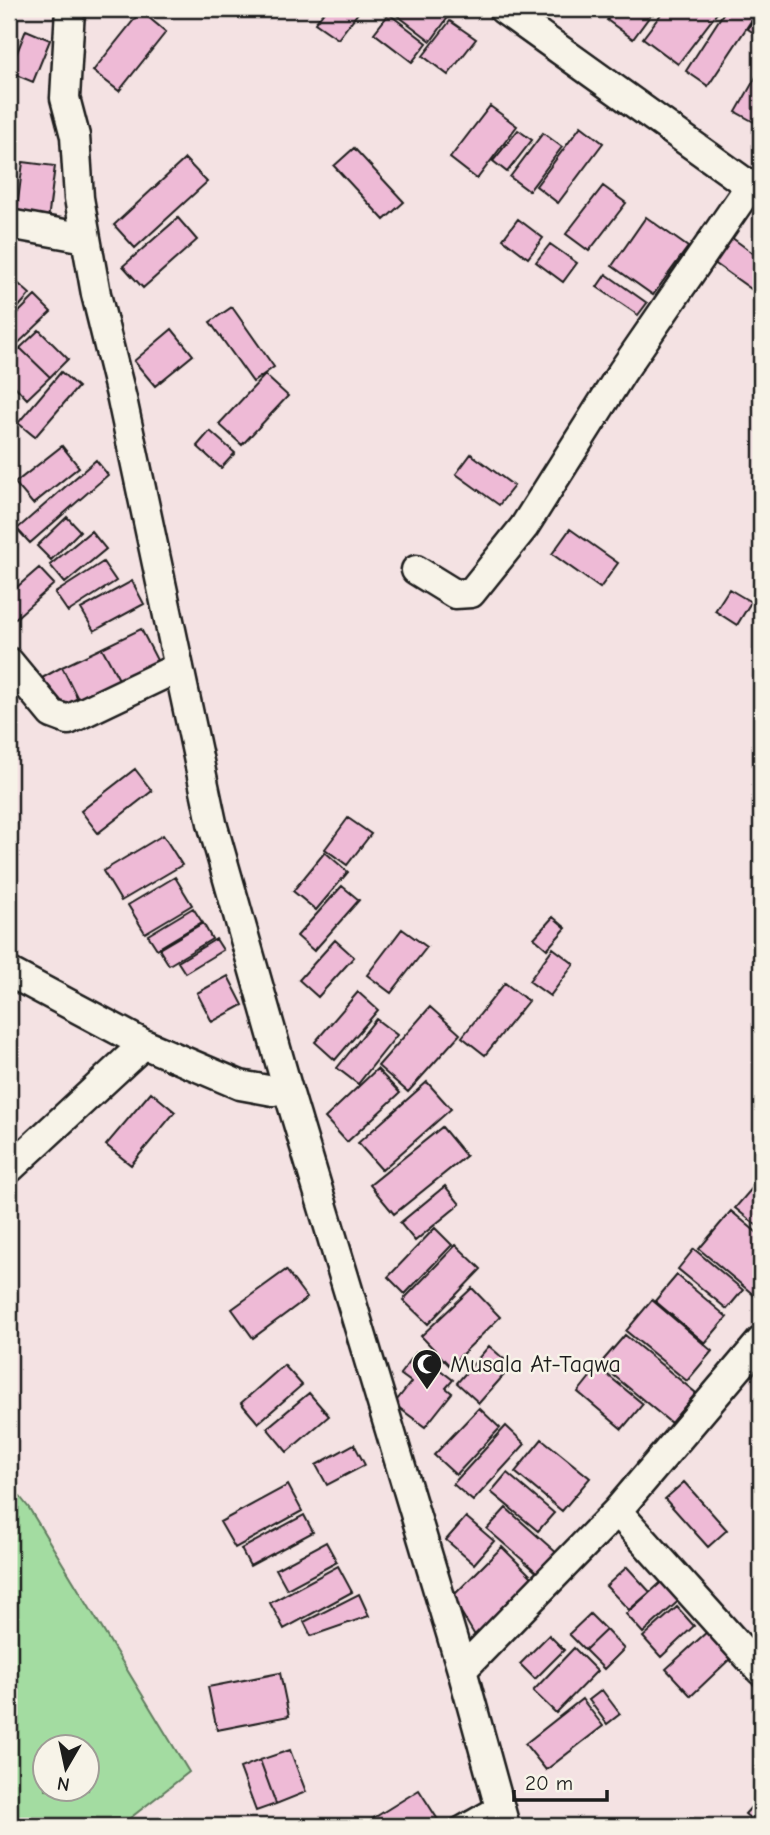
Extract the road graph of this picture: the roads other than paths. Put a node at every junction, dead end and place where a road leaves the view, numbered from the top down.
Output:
1 (70, 9) edge
2 (503, 9) edge
3 (756, 190) edge
4 (9, 224) edge
5 (86, 238) junction
6 (416, 570) dead end
7 (9, 662) edge
8 (179, 667) junction
9 (9, 972) edge
10 (144, 1044) junction
11 (287, 1087) junction
12 (9, 1168) edge
13 (761, 1341) edge
14 (617, 1511) junction
15 (462, 1670) junction
16 (761, 1671) edge
17 (502, 1814) edge
18 (457, 1826) edge

1 - 5 street
2 - 3 street
3 - 6 street
4 - 5 street
5 - 8 street
7 - 8 street
8 - 11 street
9 - 10 street
10 - 11 street
10 - 12 street
11 - 15 street
13 - 14 street
14 - 15 street
14 - 16 street
15 - 17 street
17 - 18 lane

